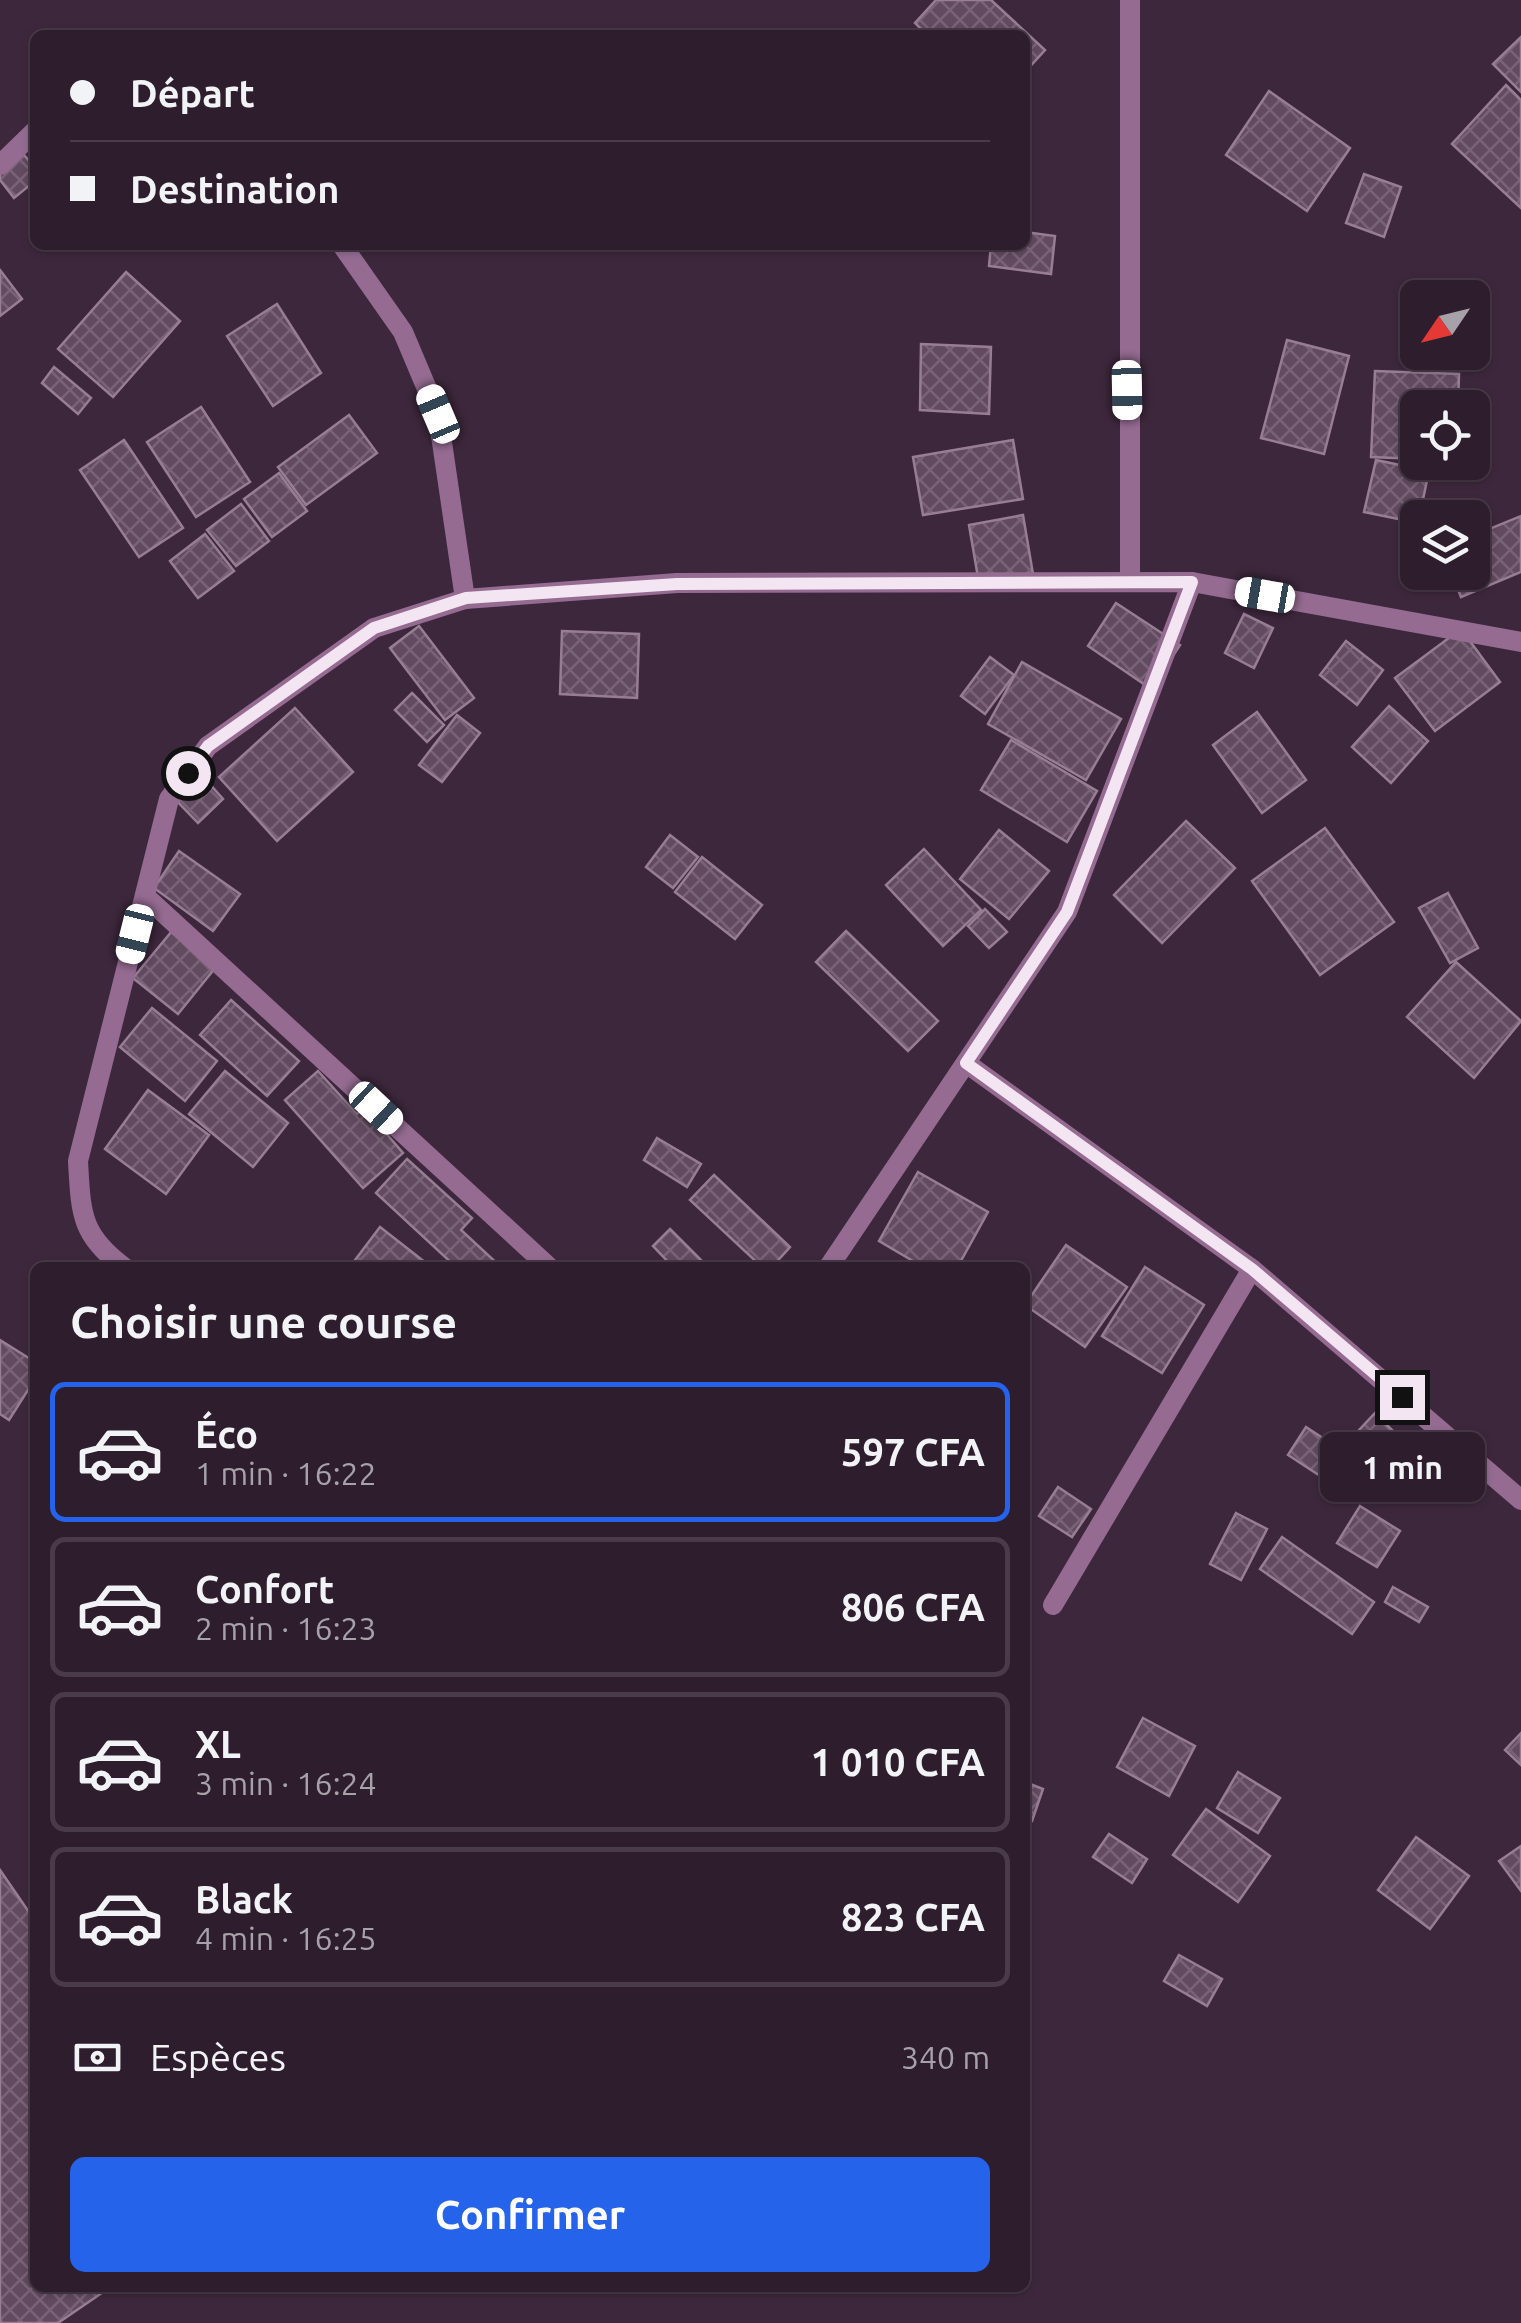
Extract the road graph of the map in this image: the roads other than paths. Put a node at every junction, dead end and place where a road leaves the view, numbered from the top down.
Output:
1 (1130, 0) edge
2 (30, 135) edge
3 (0, 166) edge
4 (346, 250) edge
5 (1130, 582) junction
6 (1192, 582) junction
7 (466, 598) junction
8 (1521, 642) edge
9 (144, 896) junction
10 (966, 1063) junction
11 (117, 1262) edge
12 (543, 1262) edge
13 (832, 1262) edge
14 (1252, 1269) junction
15 (1521, 1500) edge
16 (1053, 1605) dead end

1 - 5 street
2 - 3 street
4 - 7 street
5 - 6 street
5 - 7 street
6 - 8 street
6 - 10 street
7 - 9 street
9 - 11 street
9 - 12 street
10 - 13 street
10 - 14 street
14 - 15 street
14 - 16 street

